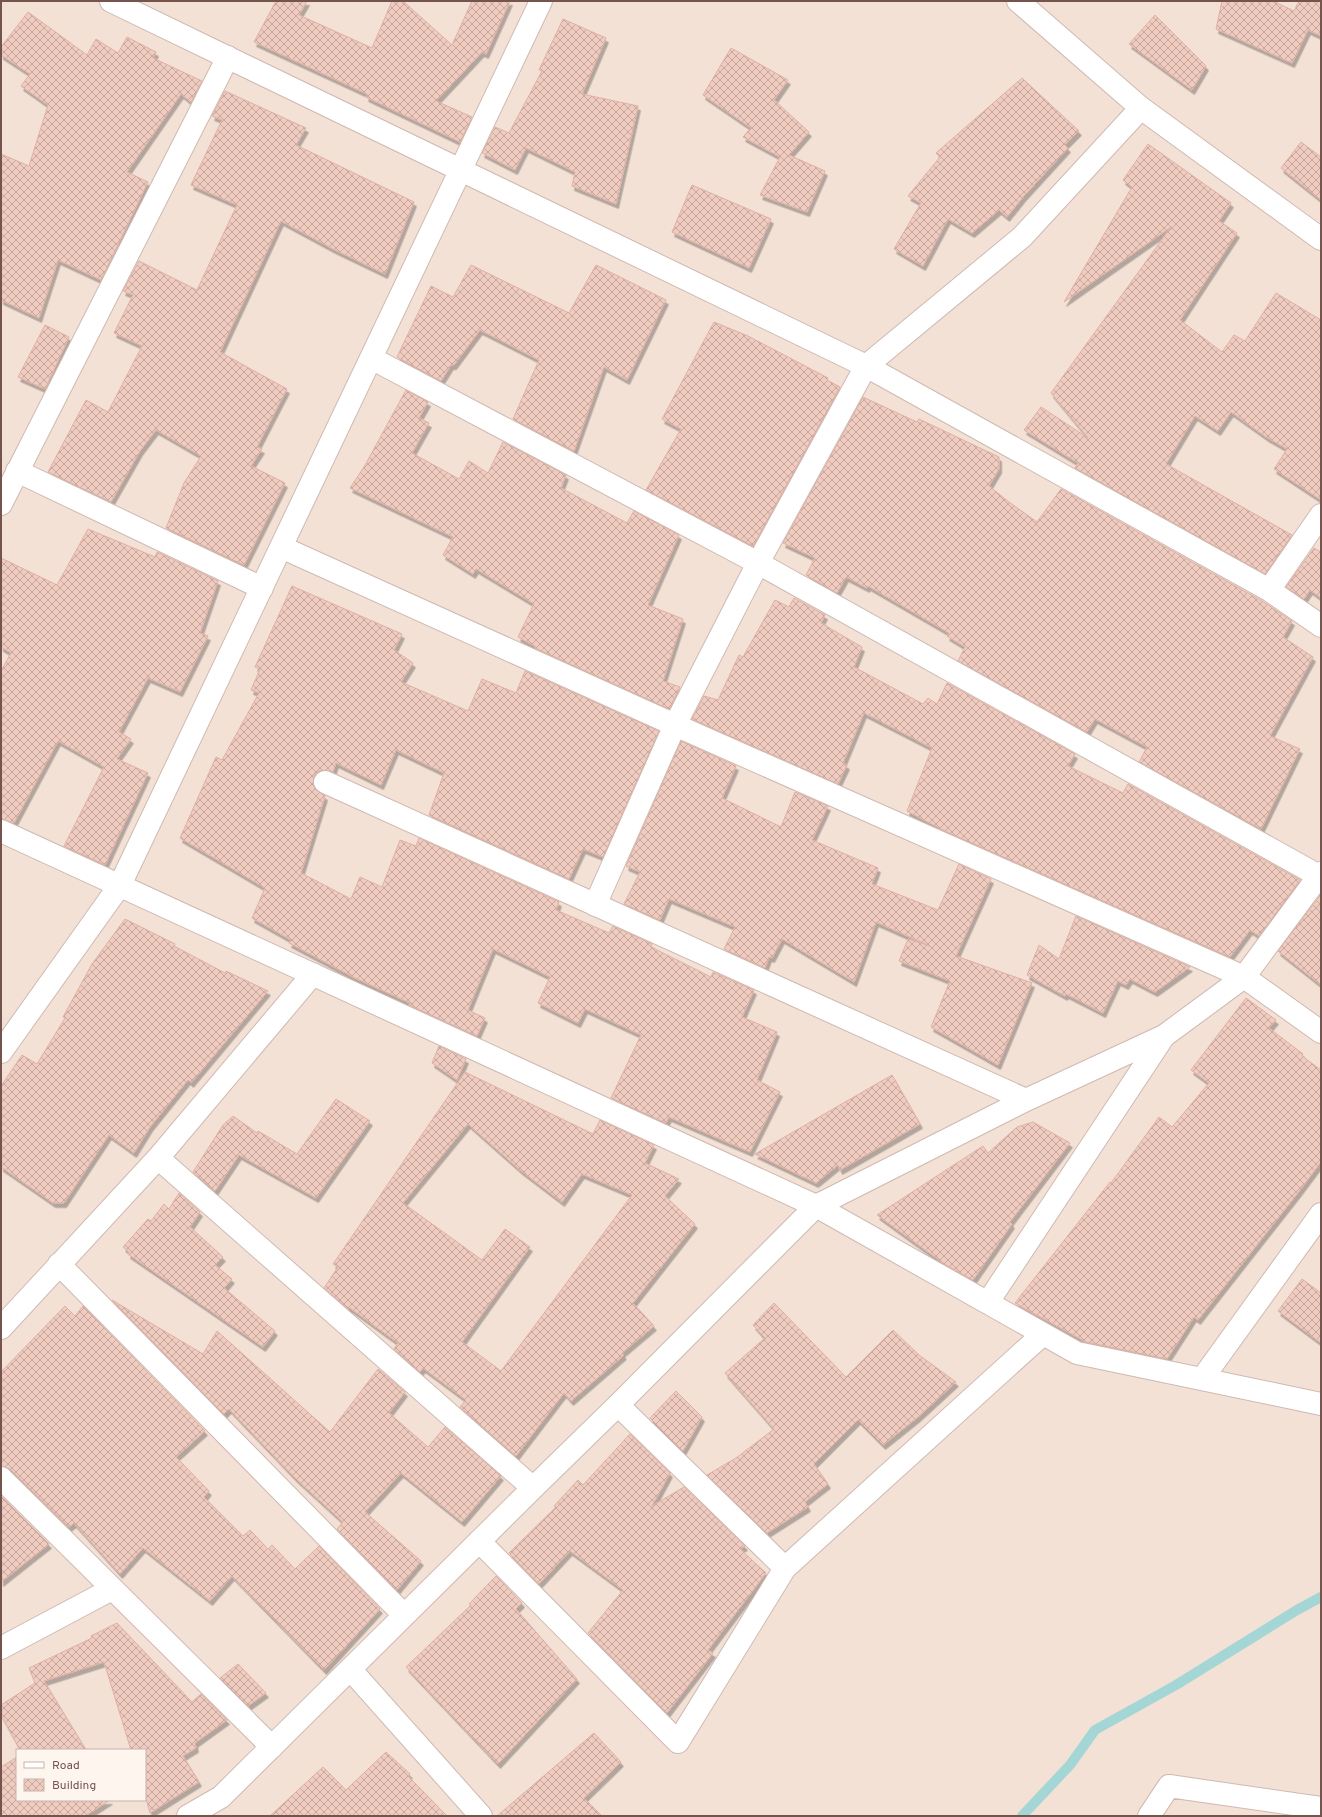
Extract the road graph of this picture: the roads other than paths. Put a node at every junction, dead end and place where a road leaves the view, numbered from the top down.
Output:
1 (111, 1) edge
2 (541, 1) edge
3 (1018, 1) edge
4 (228, 57) junction
5 (1141, 108) junction
6 (460, 170) junction
7 (1321, 239) edge
8 (371, 358) junction
9 (866, 366) junction
10 (17, 470) junction
11 (1, 504) edge
12 (1321, 515) edge
13 (281, 547) junction
14 (758, 563) junction
15 (262, 588) junction
16 (1269, 590) junction
17 (1321, 626) edge
18 (675, 725) junction
19 (325, 782) dead end
20 (1, 831) edge
21 (1320, 874) edge
22 (120, 885) junction
23 (595, 906) junction
24 (313, 974) junction
25 (1244, 977) junction
26 (1321, 1032) edge
27 (1164, 1036) junction
28 (1, 1052) edge
29 (1026, 1100) junction
30 (158, 1158) junction
31 (816, 1206) junction
32 (1321, 1214) edge
33 (59, 1264) junction
34 (988, 1302) junction
35 (1, 1328) edge
36 (1043, 1334) junction
37 (1202, 1380) junction
38 (1321, 1404) edge
39 (618, 1405) junction
40 (1, 1478) edge
41 (533, 1488) junction
42 (479, 1541) junction
43 (785, 1568) junction
44 (112, 1588) junction
45 (404, 1615) junction
46 (1, 1648) edge
47 (350, 1669) junction
48 (272, 1747) junction
49 (1321, 1808) edge
50 (188, 1816) edge
51 (481, 1816) edge
52 (1149, 1816) edge

1 - 4 street
2 - 6 street
3 - 5 street
4 - 6 street
4 - 10 street
5 - 7 street
5 - 9 street
6 - 8 street
6 - 9 street
8 - 13 street
8 - 14 street
9 - 14 street
9 - 16 street
10 - 11 street
10 - 15 street
12 - 16 street
13 - 15 street
13 - 18 street
14 - 18 street
14 - 21 street
15 - 22 street
16 - 17 street
18 - 23 street
18 - 25 street
19 - 23 street
20 - 22 street
21 - 25 street
22 - 24 street
22 - 28 street
23 - 29 street
24 - 30 street
24 - 31 street
25 - 26 street
25 - 27 street
27 - 29 street
27 - 34 street
29 - 31 street
30 - 33 street
30 - 41 street
31 - 34 street
31 - 39 street
32 - 37 street
33 - 35 street
33 - 45 street
34 - 36 street
36 - 37 street
36 - 43 street
37 - 38 street
39 - 41 street
39 - 43 street
40 - 44 street
41 - 42 street
42 - 43 street
42 - 45 street
44 - 46 street
44 - 48 street
45 - 47 street
47 - 48 street
47 - 51 street
48 - 50 street
49 - 52 street

